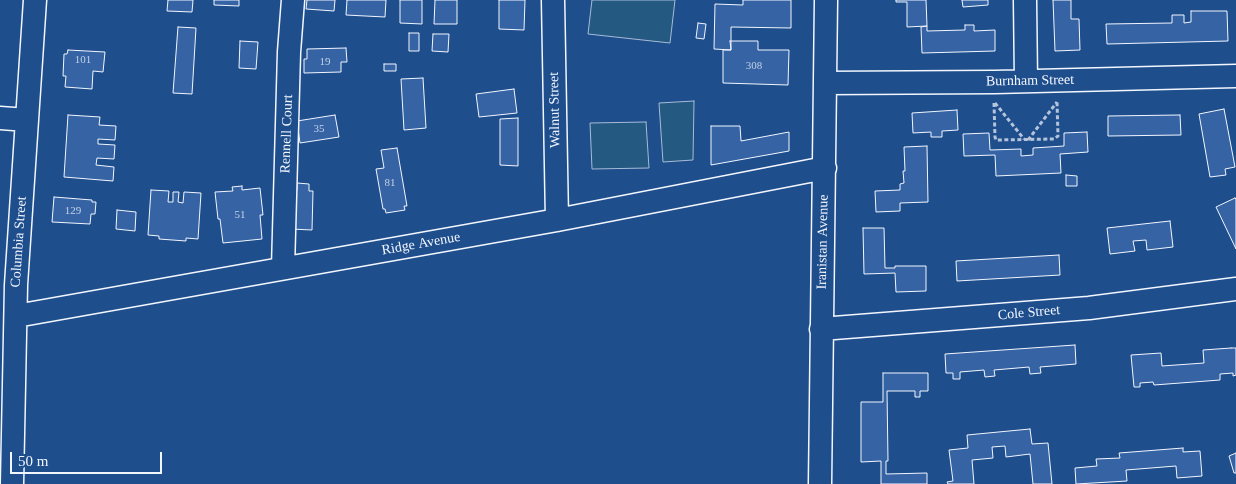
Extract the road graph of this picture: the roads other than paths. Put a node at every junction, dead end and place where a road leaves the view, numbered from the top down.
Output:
1 (35, 0) edge
2 (293, 0) edge
3 (554, 0) edge
4 (826, 0) edge
5 (1025, 0) edge
6 (1236, 76) edge
7 (1026, 81) junction
8 (824, 83) junction
9 (0, 118) edge
10 (28, 120) junction
11 (825, 168) junction
12 (557, 220) junction
13 (283, 268) junction
14 (8, 284) edge
15 (1236, 289) edge
16 (16, 316) junction
17 (821, 329) junction
18 (6, 451) edge
19 (12, 484) edge
20 (820, 484) edge

1 - 10 street, Columbia Street
2 - 13 street, Rennell Court
3 - 12 street, Walnut Street
4 - 8 street, Iranistan Avenue
5 - 7 street
6 - 7 street, Burnham Street
7 - 8 street, Burnham Street
8 - 11 street, Iranistan Avenue
9 - 10 street
10 - 14 street, Columbia Street
11 - 12 street, Ridge Avenue
11 - 17 street, Iranistan Avenue
12 - 13 street, Ridge Avenue
13 - 16 street, Ridge Avenue
14 - 16 street, Columbia Street
15 - 17 street, Cole Street
16 - 18 street, Columbia Street
17 - 20 street, Iranistan Avenue
18 - 19 street, Columbia Street

